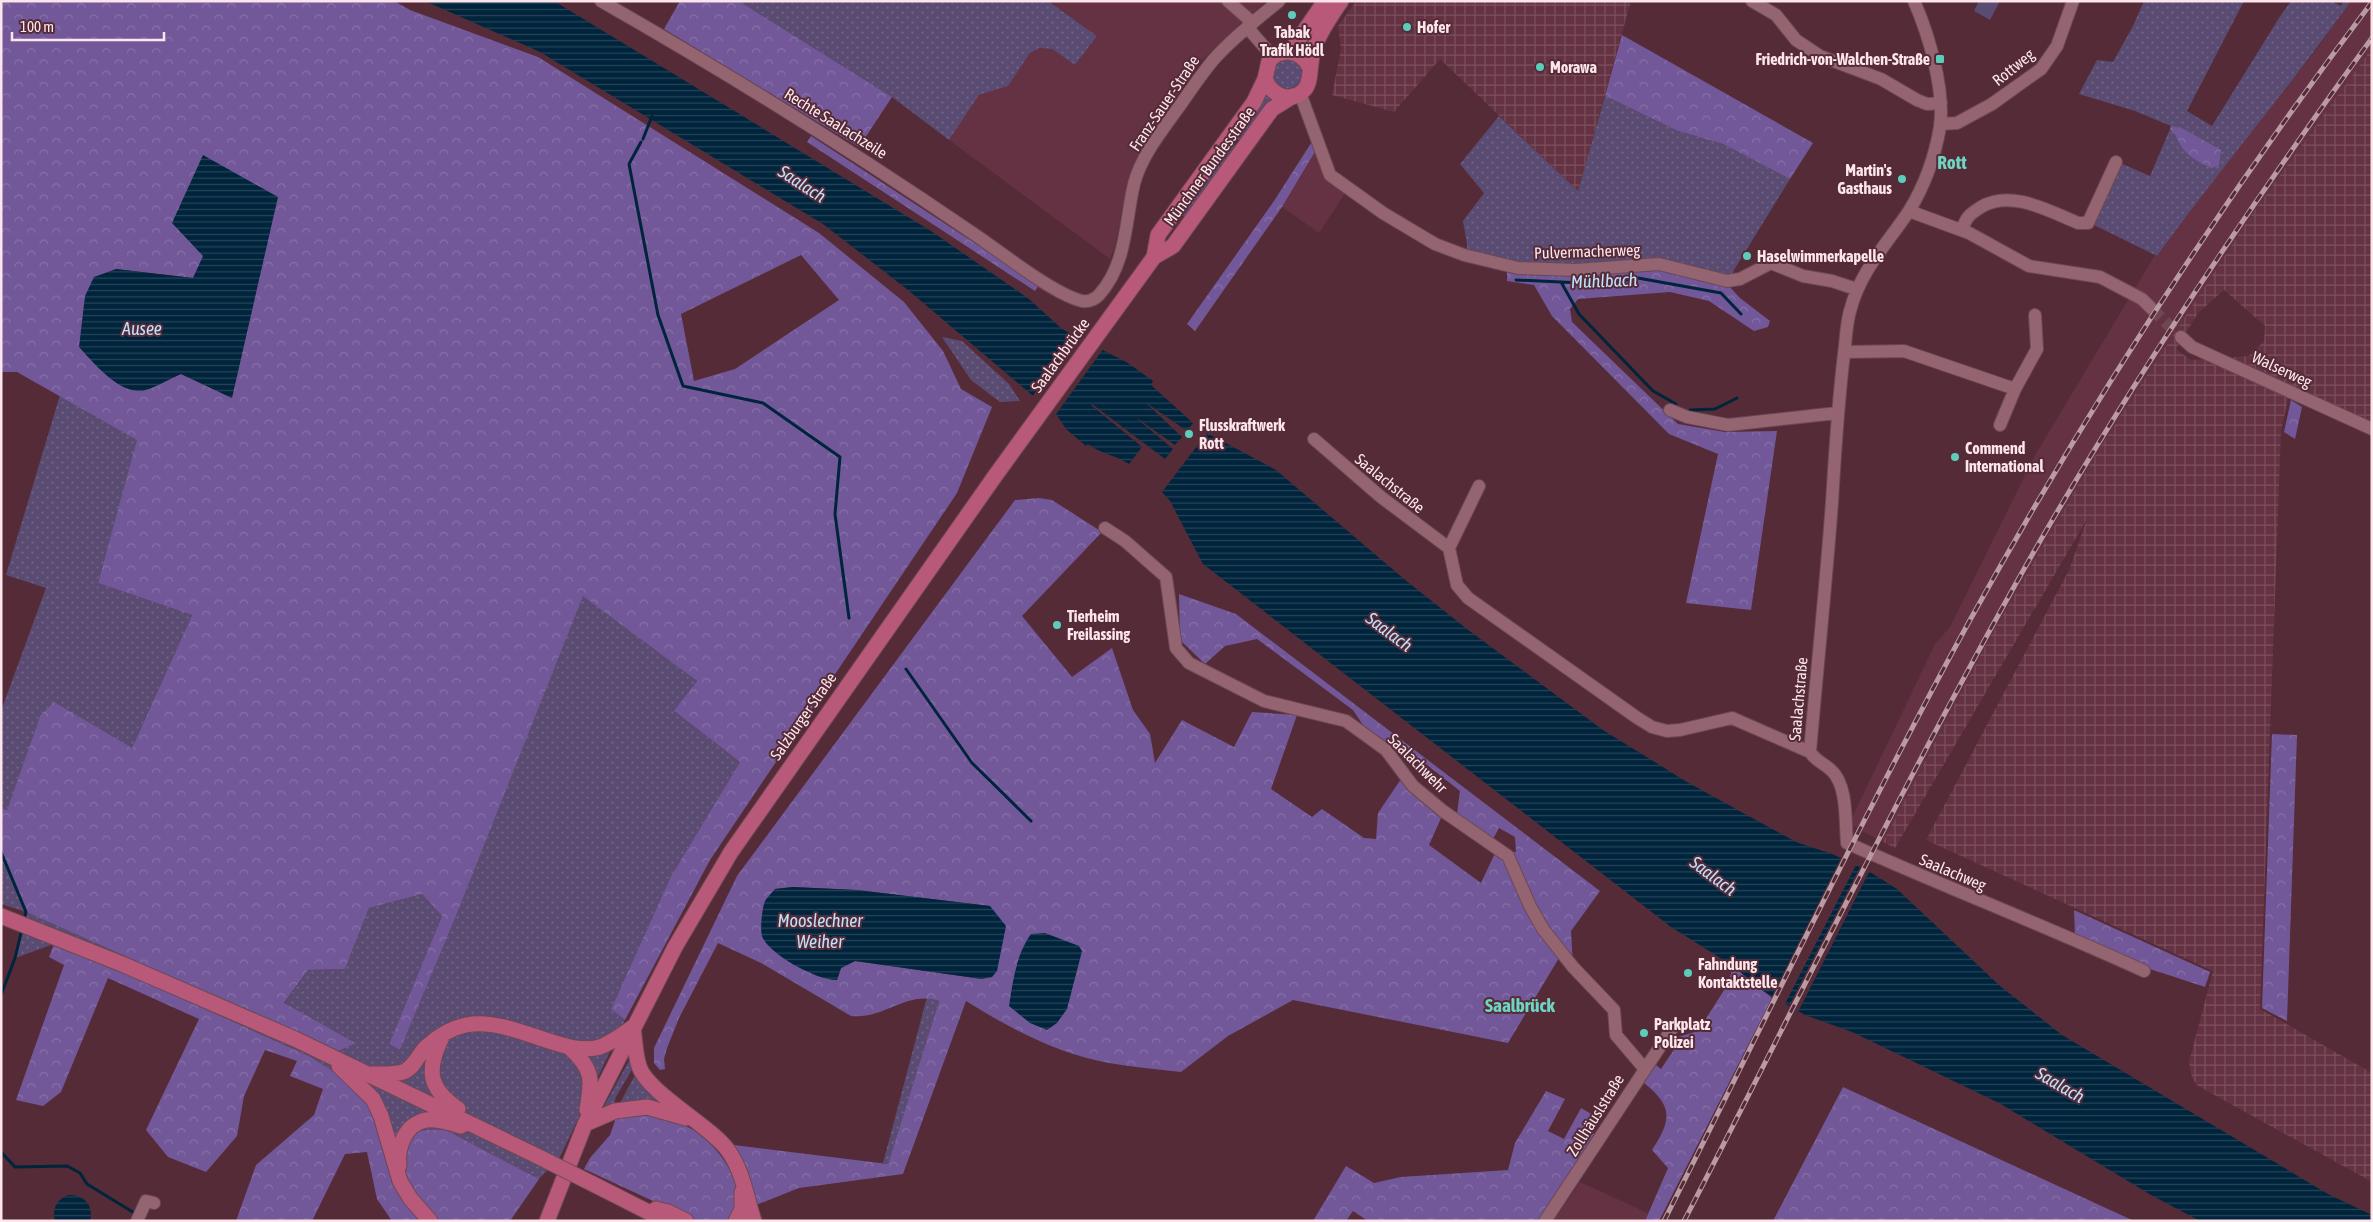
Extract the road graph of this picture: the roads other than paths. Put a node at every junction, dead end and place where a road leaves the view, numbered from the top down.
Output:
1 (601, 1) edge
2 (1228, 1) edge
3 (1279, 1) edge
4 (1325, 1) edge
5 (1342, 1) edge
6 (1752, 1) edge
7 (1914, 1) edge
8 (2073, 1) edge
9 (1250, 25) junction
10 (1290, 52) junction
11 (1272, 57) junction
12 (1309, 66) junction
13 (1265, 78) junction
14 (1296, 95) junction
15 (1941, 104) junction
16 (1940, 124) junction
17 (2116, 162) dead end
18 (1909, 211) junction
19 (1962, 230) junction
20 (1154, 257) junction
21 (1047, 284) joint
22 (1856, 289) junction
23 (1128, 292) joint
24 (2152, 309) tunnel mouth
25 (2035, 315) dead end
26 (2181, 337) tunnel mouth
27 (1844, 352) junction
28 (2015, 389) junction
29 (1670, 410) dead end
30 (1837, 411) junction
31 (2000, 425) dead end
32 (2372, 429) edge
33 (1022, 438) joint
34 (1314, 439) dead end
35 (1479, 486) dead end
36 (1105, 528) dead end
37 (1449, 548) junction
38 (1810, 752) junction
39 (8, 919) edge
40 (2144, 971) dead end
41 (1673, 1027) dead end
42 (633, 1028) junction
43 (444, 1034) junction
44 (570, 1048) junction
45 (325, 1053) junction
46 (1644, 1068) junction
47 (368, 1074) junction
48 (691, 1119) junction
49 (585, 1124) junction
50 (492, 1134) junction
51 (741, 1176) junction
52 (400, 1181) junction
53 (554, 1200) junction
54 (154, 1203) dead end
55 (635, 1205) junction
56 (138, 1221) edge
57 (430, 1221) edge
58 (535, 1221) edge
59 (547, 1221) edge
60 (550, 1221) edge
61 (666, 1221) edge
62 (686, 1221) edge
63 (736, 1221) edge
64 (754, 1221) edge
65 (1545, 1221) edge

1 - 21 street, Rechte Saalachzeile
2 - 9 street
3 - 9 street, Franz-Sauer-Straße
4 - 10 main road
5 - 12 main road
6 - 15 street
7 - 15 street, Saalachstraße
8 - 16 street, Rottweg
9 - 11 street
9 - 21 street, Franz-Sauer-Straße
10 - 11 main road
10 - 12 main road
11 - 13 main road
12 - 14 main road
13 - 14 main road
13 - 20 main road, Münchner Bundesstraße
14 - 20 main road, Münchner Bundesstraße
14 - 22 street, Pulvermacherweg
15 - 16 street, Saalachstraße
16 - 18 street, Saalachstraße
17 - 19 street
18 - 19 street
18 - 22 street, Saalachstraße
19 - 24 street
20 - 23 main road, Münchner Bundesstraße
22 - 27 street, Saalachstraße
23 - 33 main road, Saalachbrücke
25 - 28 street
26 - 32 street, Walserweg
27 - 28 street
27 - 30 street, Saalachstraße
28 - 31 street
29 - 30 street
30 - 38 street, Saalachstraße
33 - 42 main road, Salzburger Straße
34 - 37 street, Saalachstraße
35 - 37 street
36 - 46 street, Saalachwehr
37 - 38 street, Saalachstraße
38 - 40 street, Saalachweg
39 - 45 main road
41 - 46 street, Zollhäuslstraße
42 - 44 main road
42 - 48 main road
42 - 49 main road, Salzburger Straße
43 - 44 main road
43 - 47 main road
43 - 50 main road
44 - 49 main road
45 - 47 main road
45 - 52 main road
46 - 65 street, Zollhäuslstraße
47 - 50 main road
48 - 49 main road
48 - 51 main road
49 - 53 main road
50 - 52 main road
50 - 55 main road, bridge
51 - 63 main road
51 - 64 main road
52 - 57 main road
53 - 58 main road
53 - 59 main road
53 - 60 main road
54 - 56 street
55 - 61 main road
55 - 62 main road

